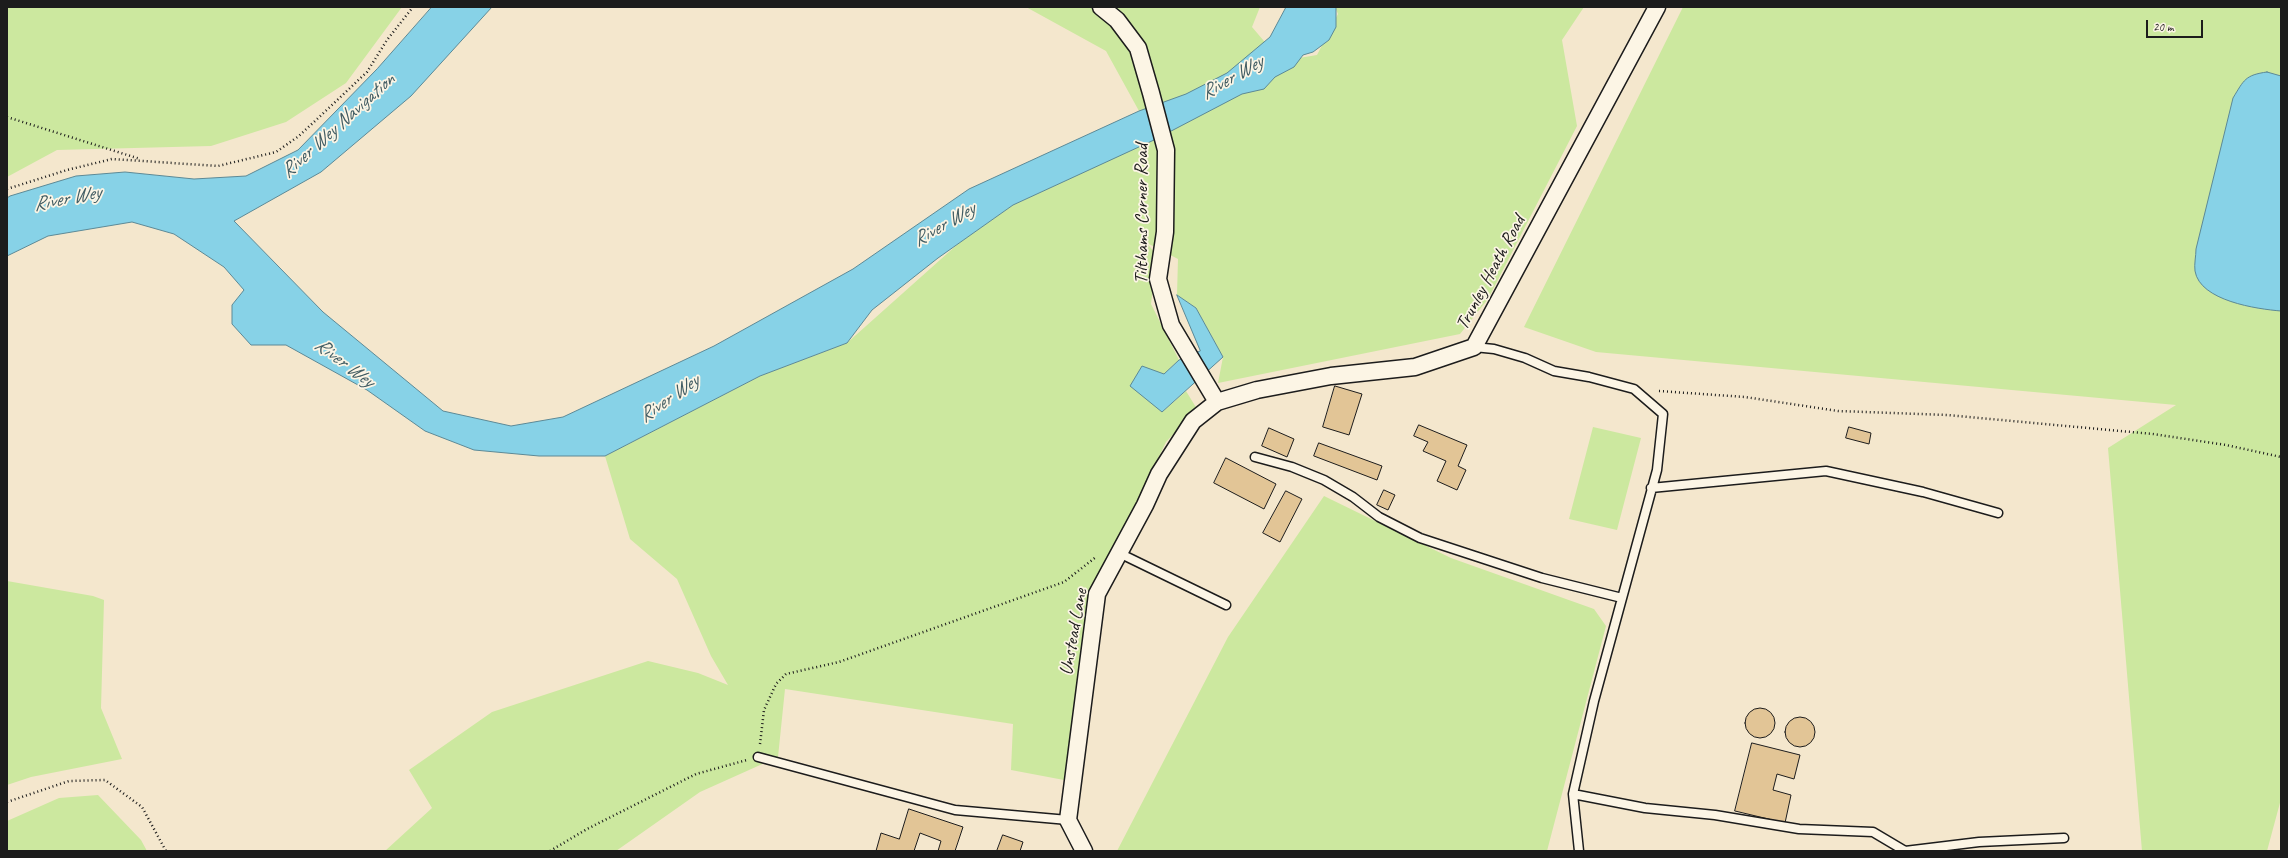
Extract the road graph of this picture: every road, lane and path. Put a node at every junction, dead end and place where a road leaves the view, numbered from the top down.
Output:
1 (413, 7) edge
2 (1101, 7) edge
3 (1658, 7) edge
4 (7, 117) edge
5 (143, 160) junction
6 (7, 189) edge
7 (1474, 347) junction
8 (1634, 389) junction
9 (1217, 402) junction
10 (1255, 457) dead end
11 (2281, 457) edge
12 (1651, 488) junction
13 (1998, 513) dead end
14 (1102, 552) dead end
15 (1119, 553) junction
16 (1622, 598) junction
17 (1226, 605) dead end
18 (758, 757) junction
19 (1573, 794) junction
20 (7, 802) edge
21 (1068, 820) junction
22 (2064, 838) dead end
23 (166, 851) edge
24 (550, 851) edge
25 (1084, 851) edge
26 (1579, 851) edge
27 (1905, 851) edge

1 - 5 path
2 - 9 street, Tilthams Corner Road
3 - 7 street, Trunley Heath Road
4 - 5 path
5 - 6 path
7 - 8 lane
7 - 9 street, Trunley Heath Road
8 - 11 path
8 - 12 lane
9 - 15 street, Unstead Lane
10 - 16 lane
12 - 13 lane
12 - 16 lane
14 - 18 path
15 - 17 lane
15 - 21 street, Unstead Lane
16 - 19 lane
18 - 21 lane
18 - 24 path
19 - 26 lane
19 - 27 lane
20 - 23 path
21 - 25 street
22 - 27 lane

